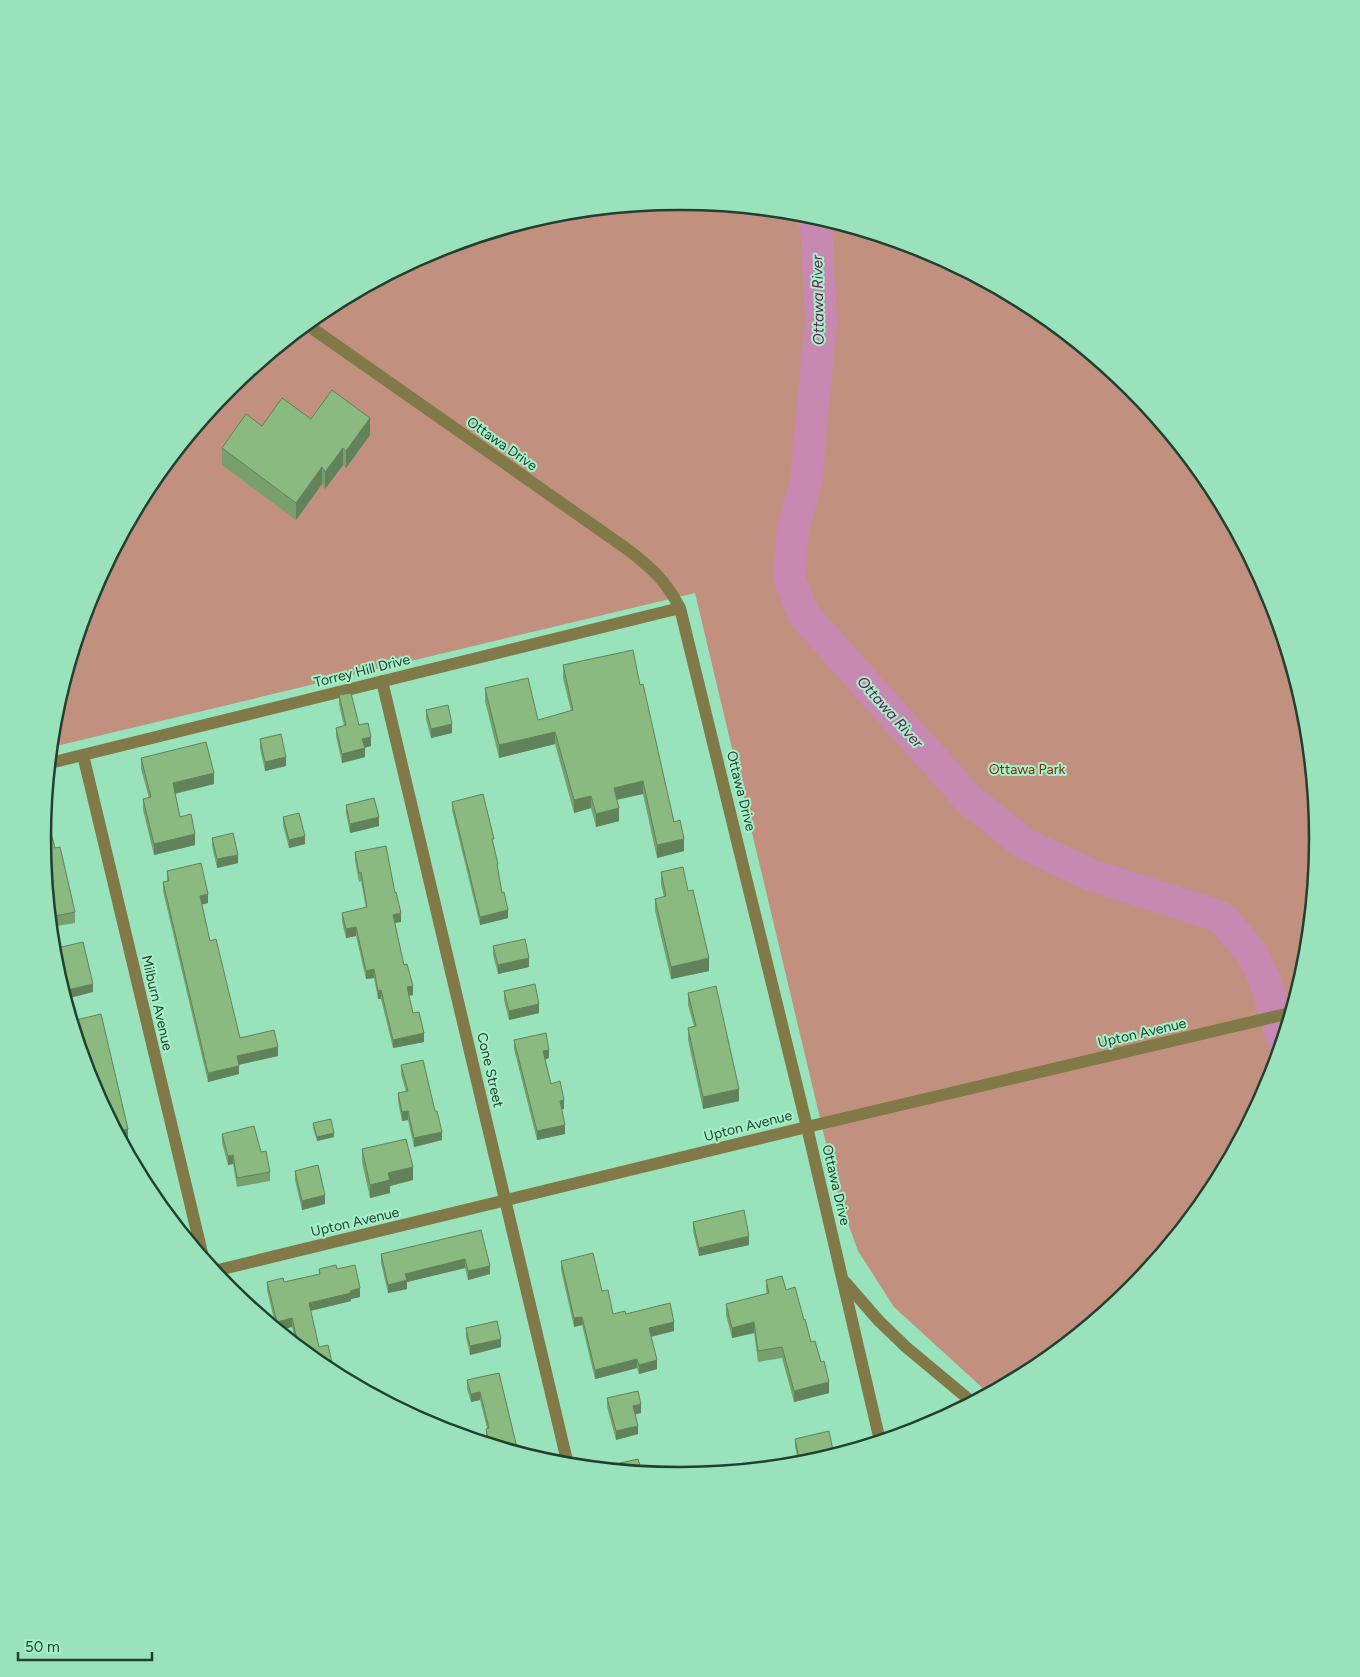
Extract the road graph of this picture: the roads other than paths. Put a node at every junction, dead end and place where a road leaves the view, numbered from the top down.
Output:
1 (313, 329) edge
2 (680, 608) junction
3 (382, 681) junction
4 (83, 755) junction
5 (56, 761) edge
6 (1283, 1015) edge
7 (807, 1127) junction
8 (505, 1201) junction
9 (200, 1244) edge
10 (222, 1269) edge
11 (843, 1280) junction
12 (967, 1397) edge
13 (879, 1435) edge
14 (566, 1457) edge

1 - 2 street, Ottawa Drive
2 - 3 street, Torrey Hill Drive
2 - 7 street, Ottawa Drive
3 - 4 street, Torrey Hill Drive
3 - 8 street, Cone Street
4 - 5 street, Torrey Hill Drive
4 - 9 street, Milburn Avenue
6 - 7 street, Upton Avenue
7 - 8 street, Upton Avenue
7 - 11 street, Ottawa Drive
8 - 10 street, Upton Avenue
8 - 14 street, Cone Street
11 - 12 street
11 - 13 street, Ottawa Drive

